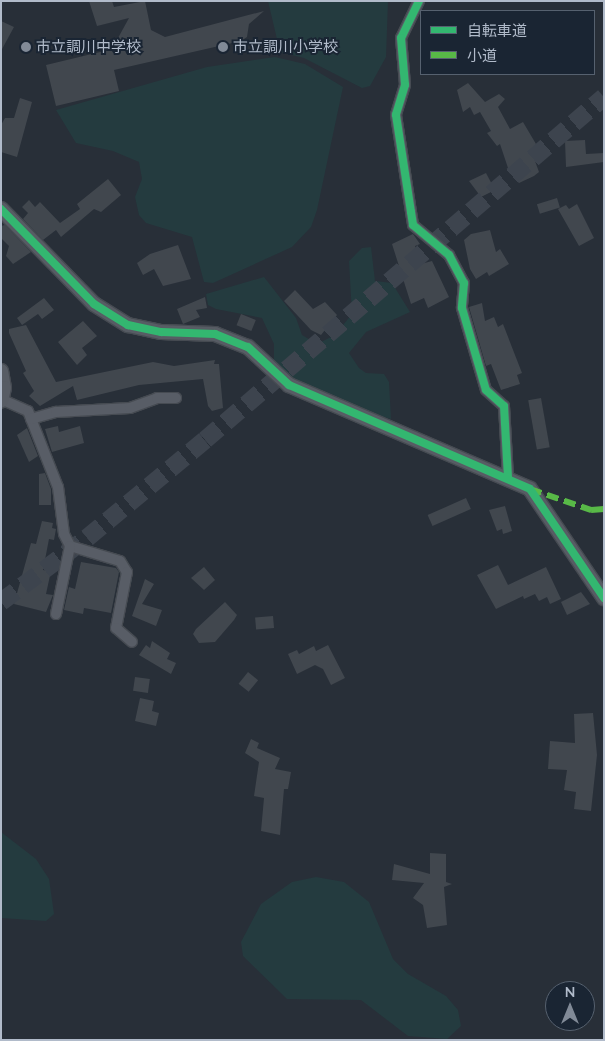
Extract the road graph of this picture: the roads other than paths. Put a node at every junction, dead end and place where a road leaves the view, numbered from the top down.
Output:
1 (419, 1) edge
2 (1, 209) edge
3 (1, 371) edge
4 (176, 398) dead end
5 (2, 400) edge
6 (31, 419) junction
7 (508, 477) junction
8 (70, 546) junction
9 (604, 598) edge
10 (56, 614) dead end
11 (132, 642) dead end

1 - 7 street
2 - 7 street
3 - 5 street
4 - 6 street
5 - 6 street
6 - 8 street
7 - 9 street
8 - 10 street
8 - 11 street

